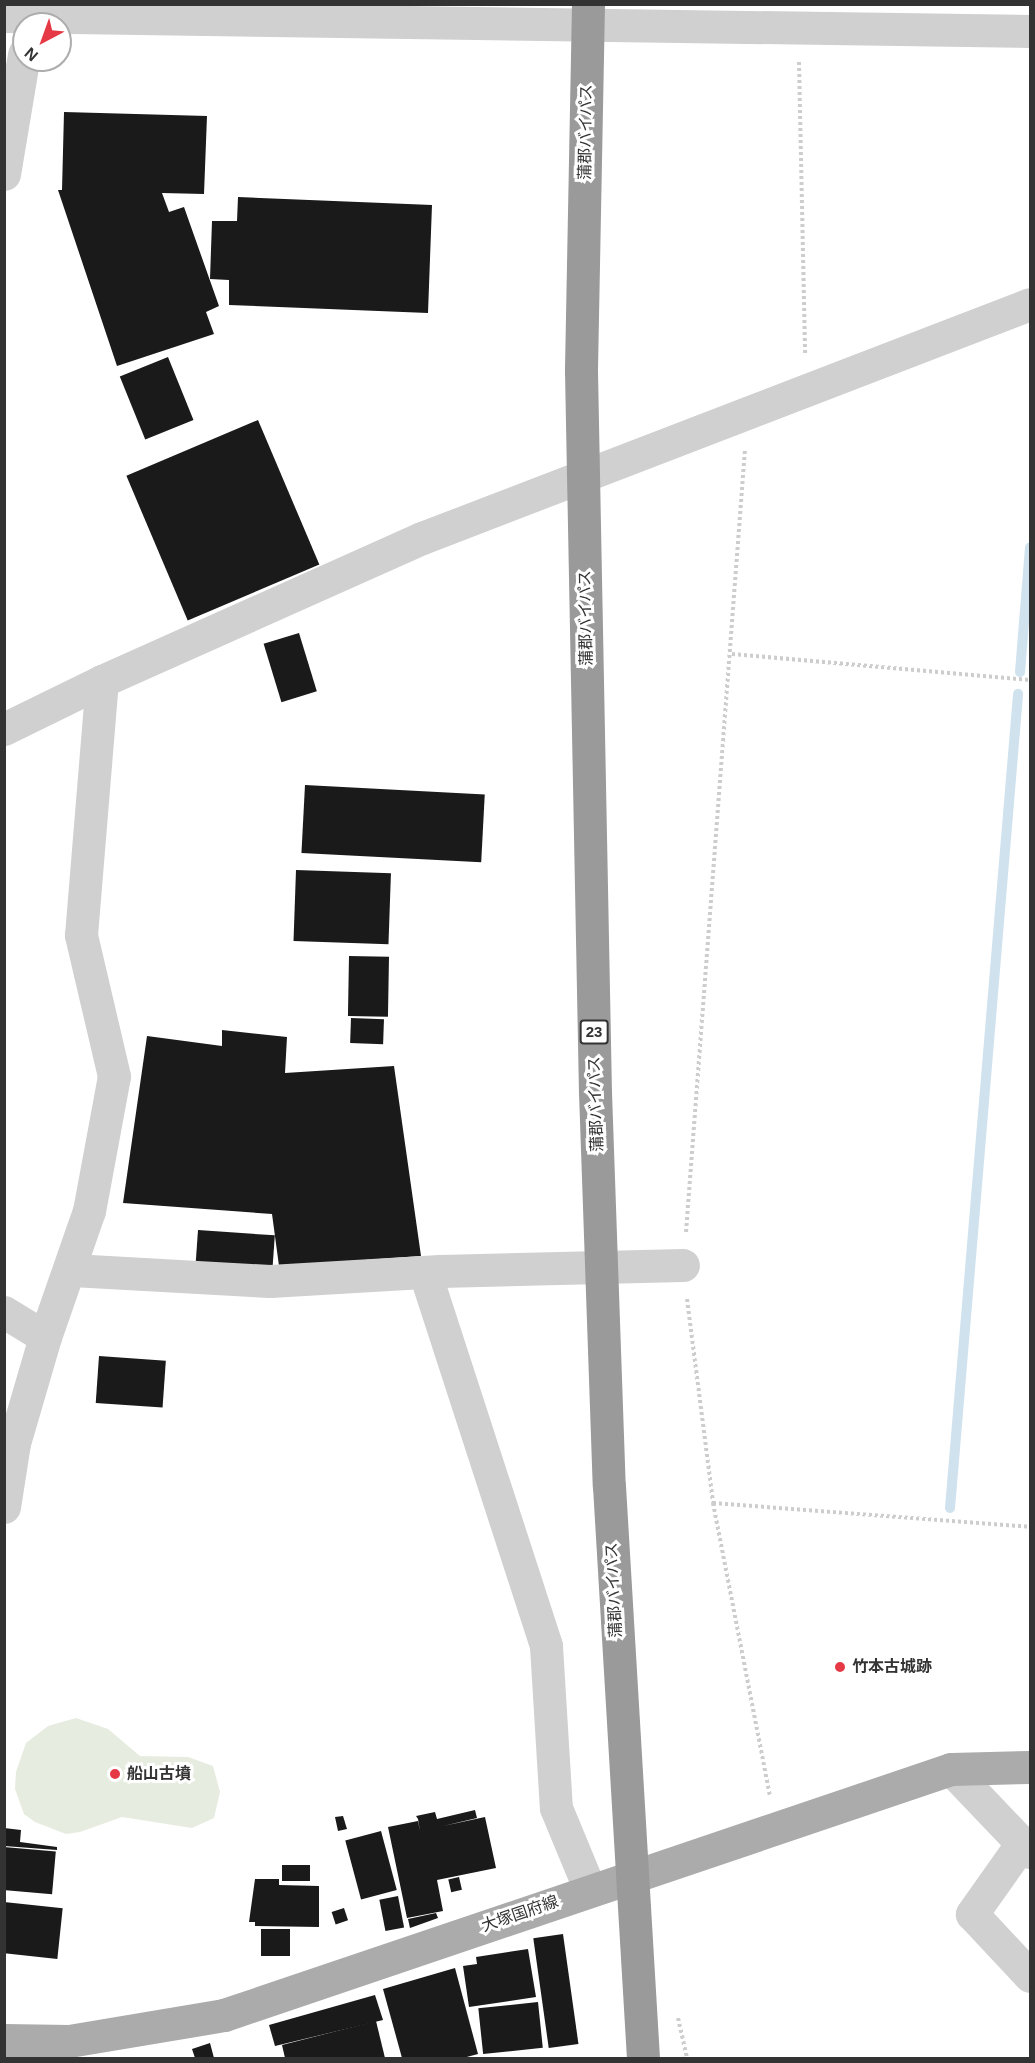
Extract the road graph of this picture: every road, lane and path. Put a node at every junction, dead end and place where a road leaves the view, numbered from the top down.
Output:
1 (570, 4) edge
2 (588, 4) edge
3 (128, 12) edge
4 (72, 16) edge
5 (798, 27) junction
6 (1030, 31) edge
7 (21, 72) edge
8 (4, 174) edge
9 (1030, 304) edge
10 (806, 392) junction
11 (747, 413) junction
12 (732, 654) junction
13 (1030, 680) edge
14 (102, 681) junction
15 (4, 729) edge
16 (683, 1265) junction
17 (72, 1270) junction
18 (425, 1273) junction
19 (4, 1312) edge
20 (45, 1336) junction
21 (9, 1446) edge
22 (713, 1503) junction
23 (4, 1507) edge
24 (1030, 1527) edge
25 (1030, 1767) edge
26 (951, 1769) junction
27 (776, 1828) junction
28 (1026, 1847) edge
29 (590, 1890) junction
30 (1030, 1976) edge
31 (4, 2040) edge
32 (77, 2050) edge
33 (625, 2058) edge
34 (643, 2058) edge

1 - 33 highway, 蒲郡バイパス / 23
2 - 34 highway, 蒲郡バイパス / 23, bridge
3 - 4 street
3 - 5 street
5 - 6 street
5 - 10 path
7 - 8 street
9 - 10 street
10 - 11 street
11 - 12 path
11 - 14 street
12 - 13 path
12 - 16 path
14 - 15 street
14 - 17 street
16 - 18 street
16 - 22 path
17 - 18 street
17 - 20 street
18 - 29 street
19 - 20 street
20 - 21 street
21 - 23 street
22 - 24 path
22 - 27 path
25 - 26 main road, 大塚国府線
26 - 27 main road, 大塚国府線
26 - 28 street
27 - 29 main road, 大塚国府線
28 - 30 street
29 - 32 main road, 大塚国府線
31 - 32 main road, 大塚国府線

